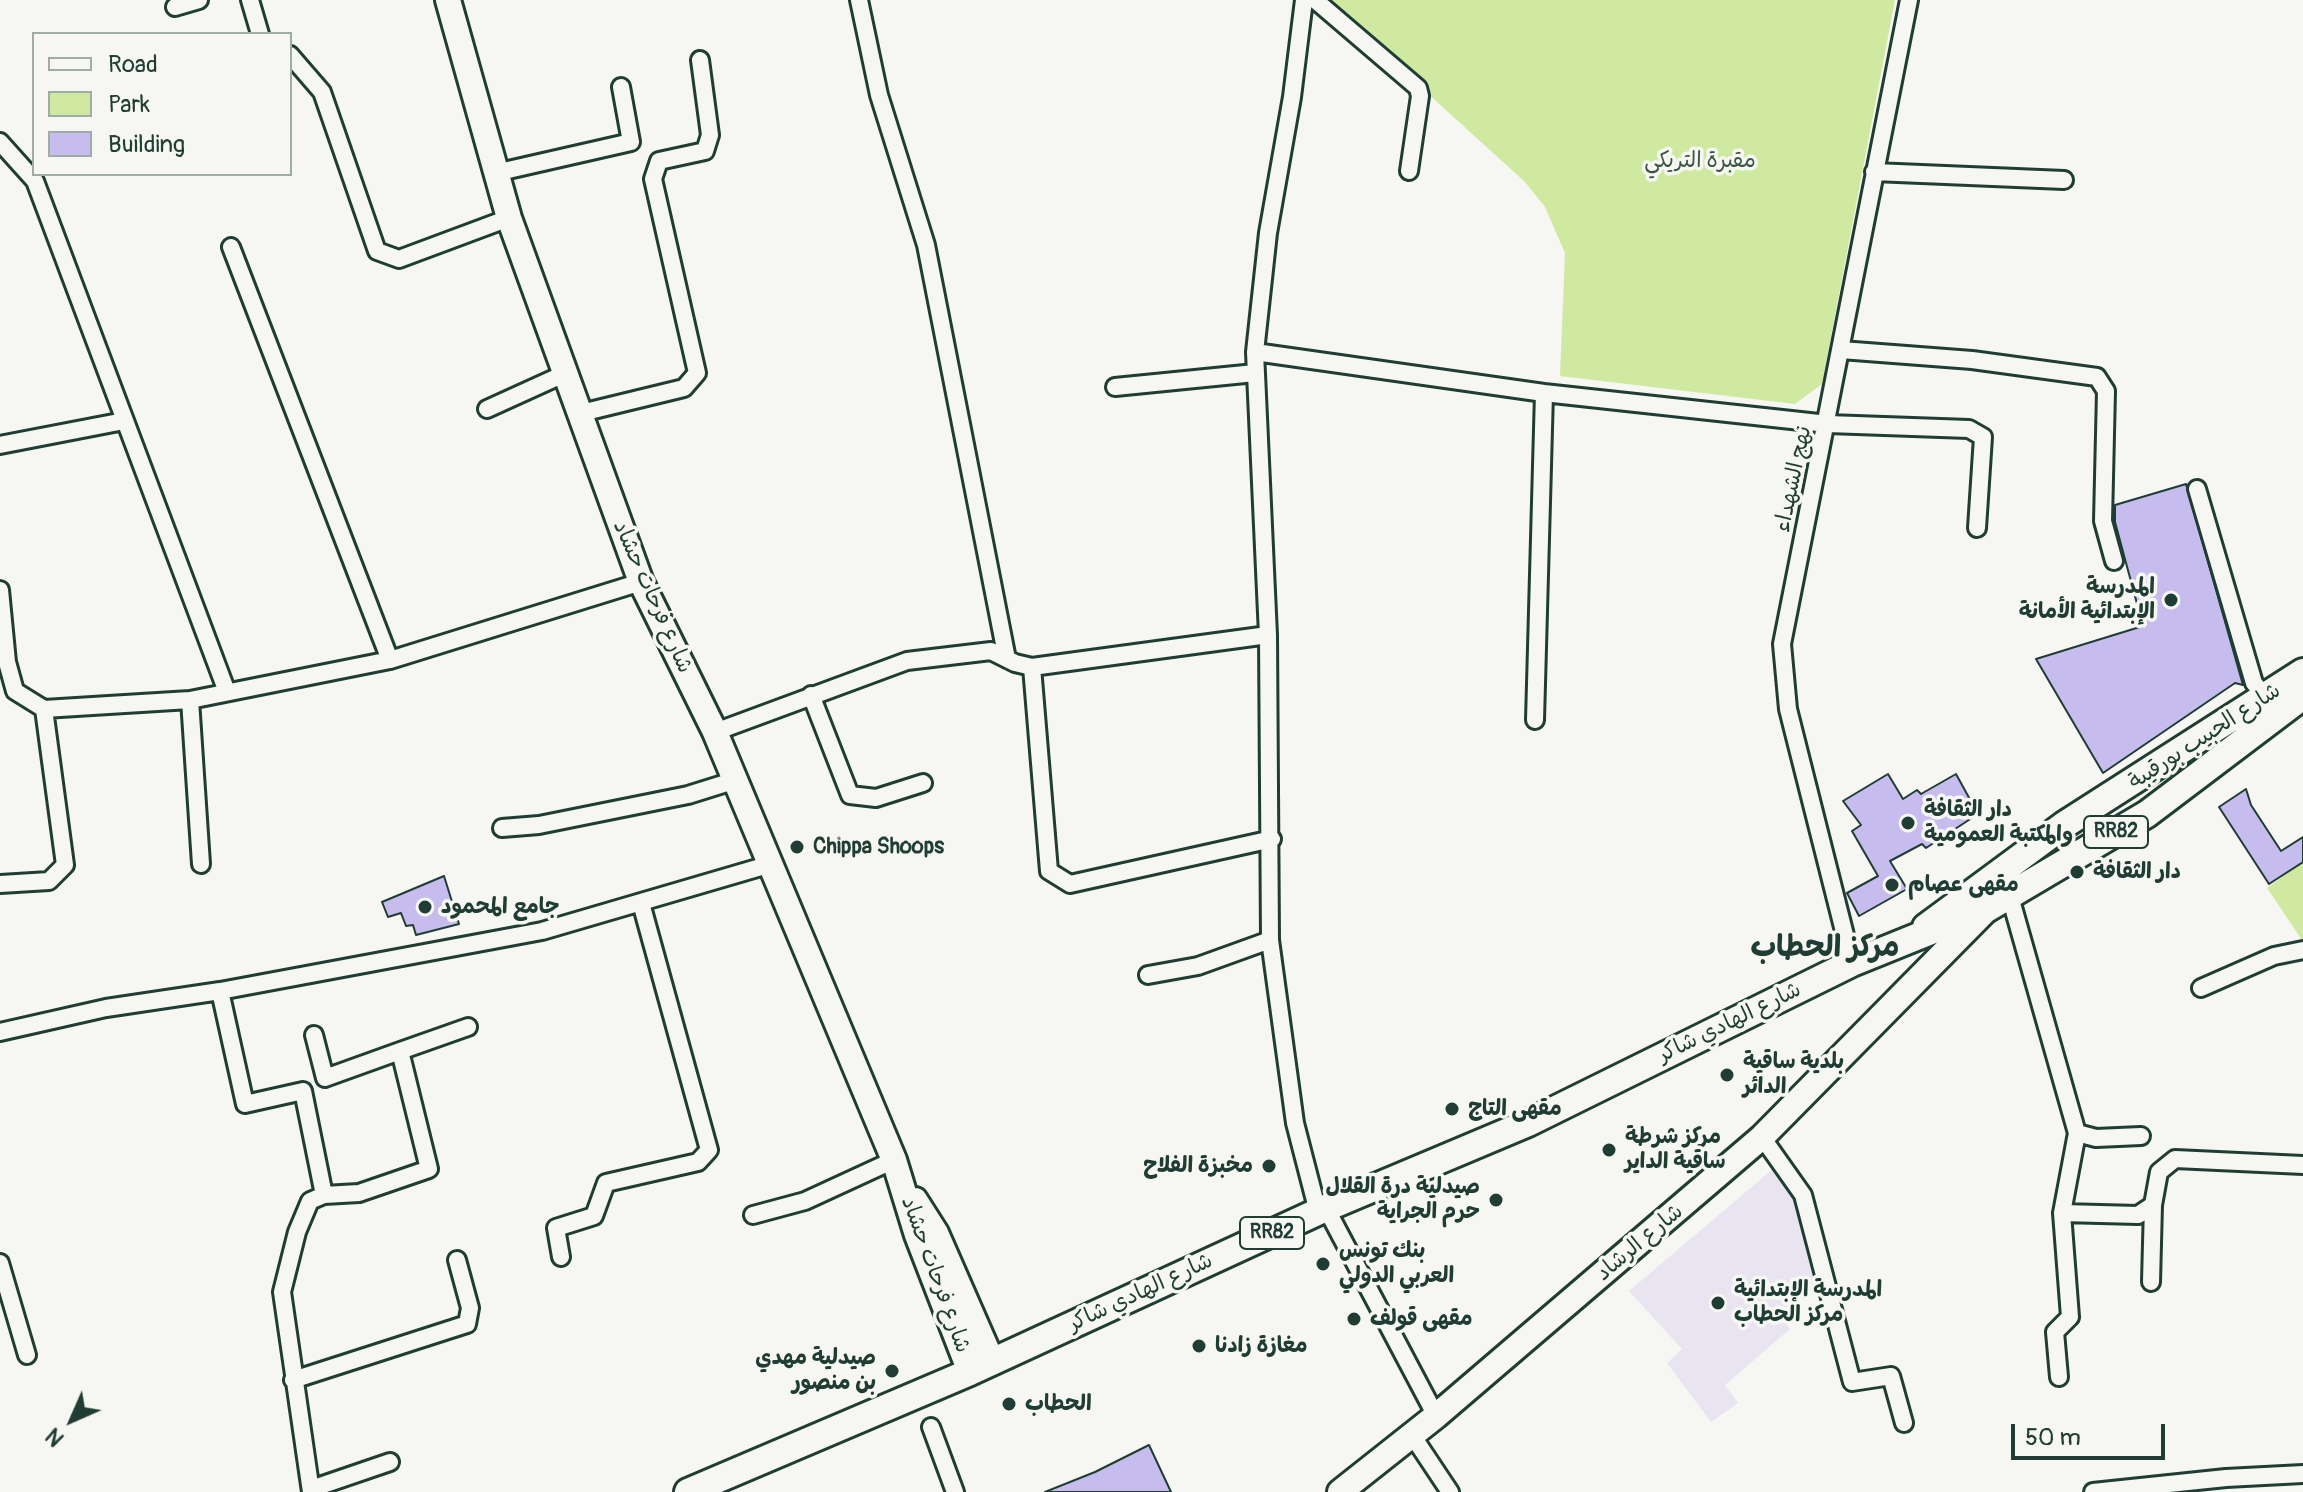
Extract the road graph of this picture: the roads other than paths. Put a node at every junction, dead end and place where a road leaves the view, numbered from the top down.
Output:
1 (199, 0) edge
2 (250, 0) edge
3 (448, 0) edge
4 (859, 0) edge
5 (1304, 0) edge
6 (1315, 0) edge
7 (1909, 0) edge
8 (175, 7) dead end
9 (259, 32) edge
10 (292, 57) edge
11 (700, 60) dead end
12 (621, 87) dead end
13 (0, 142) edge
14 (1409, 171) dead end
15 (1874, 172) junction
16 (495, 173) junction
17 (2064, 180) dead end
18 (509, 218) junction
19 (231, 247) dead end
20 (1841, 350) junction
21 (1255, 352) junction
22 (1255, 373) junction
23 (564, 374) junction
24 (1115, 387) dead end
25 (1544, 393) junction
26 (487, 409) dead end
27 (577, 414) junction
28 (124, 421) junction
29 (1828, 424) junction
30 (0, 445) edge
31 (2197, 489) dead end
32 (1977, 528) dead end
33 (2114, 561) dead end
34 (641, 582) junction
35 (0, 590) edge
36 (1268, 635) junction
37 (1007, 659) junction
38 (390, 660) junction
39 (1032, 667) junction
40 (2303, 672) edge
41 (227, 692) junction
42 (811, 695) junction
43 (2303, 696) edge
44 (2266, 698) junction
45 (190, 700) junction
46 (44, 709) junction
47 (1535, 720) dead end
48 (715, 732) junction
49 (736, 780) junction
50 (923, 783) dead end
51 (502, 828) dead end
52 (1272, 839) junction
53 (201, 864) dead end
54 (771, 864) junction
55 (0, 884) edge
56 (1996, 895) junction
57 (641, 903) junction
58 (1955, 912) junction
59 (1270, 940) junction
60 (2303, 950) edge
61 (1852, 963) junction
62 (1148, 975) dead end
63 (1924, 975) junction
64 (2201, 988) dead end
65 (220, 991) junction
66 (468, 1027) dead end
67 (0, 1032) edge
68 (314, 1035) dead end
69 (400, 1051) junction
70 (2077, 1133) junction
71 (2141, 1136) dead end
72 (1762, 1137) junction
73 (2303, 1165) edge
74 (897, 1169) junction
75 (324, 1195) junction
76 (2153, 1205) junction
77 (1322, 1210) junction
78 (2062, 1213) junction
79 (753, 1215) dead end
80 (561, 1257) dead end
81 (457, 1260) dead end
82 (2, 1273) edge
83 (2151, 1282) dead end
84 (27, 1355) dead end
85 (981, 1366) junction
86 (2059, 1377) dead end
87 (293, 1380) junction
88 (1436, 1416) junction
89 (1904, 1423) dead end
90 (931, 1427) dead end
91 (1412, 1435) junction
92 (390, 1462) dead end
93 (2303, 1474) edge
94 (311, 1490) edge
95 (689, 1492) edge
96 (955, 1492) edge
97 (1340, 1492) edge
98 (1450, 1492) edge
99 (2093, 1492) edge

1 - 8 street
2 - 9 street
3 - 16 street, شارع فرحات حشاد
4 - 37 street
5 - 21 street
6 - 14 street
7 - 15 street, نهج الشهداء
10 - 18 street
11 - 27 street
12 - 16 street
13 - 28 street
15 - 17 street
15 - 20 street, نهج الشهداء
16 - 18 street, شارع فرحات حشاد
18 - 23 street, شارع فرحات حشاد
19 - 38 street
20 - 29 street, نهج الشهداء
20 - 33 street
21 - 22 street
21 - 25 street
22 - 24 street
22 - 36 street
23 - 26 street
23 - 27 street, شارع فرحات حشاد
25 - 29 street
25 - 47 street
27 - 34 street, شارع فرحات حشاد
28 - 30 street
28 - 41 street
29 - 32 street
29 - 61 street, نهج الشهداء
31 - 44 street
34 - 38 street
34 - 48 street, شارع فرحات حشاد
35 - 46 street
36 - 39 street
36 - 52 street
37 - 39 street
37 - 42 street
38 - 41 street
39 - 52 street
40 - 44 main road, شارع الحبيب بورقيبة / RR82
41 - 45 street
42 - 48 street
42 - 50 street
43 - 56 main road, شارع الحبيب بورقيبة / RR82
44 - 56 main road, شارع الحبيب بورقيبة / RR82
45 - 46 street
45 - 53 street
46 - 55 street
48 - 49 street, شارع فرحات حشاد
49 - 51 street
49 - 54 street, شارع فرحات حشاد
52 - 59 street
54 - 57 street
54 - 74 street, شارع فرحات حشاد
56 - 58 main road, شارع الحبيب بورقيبة / RR82
56 - 63 street, شارع الرشاد
56 - 70 street
57 - 65 street
57 - 80 street
58 - 61 main road, شارع الحبيب بورقيبة / RR82
58 - 63 street, شارع الرشاد
59 - 62 street
59 - 77 street
60 - 64 street
61 - 77 main road, شارع الهادي شاكر / RR82
63 - 72 street, شارع الرشاد
65 - 67 street
65 - 75 street
66 - 69 street
68 - 69 street
69 - 75 street
70 - 71 street
70 - 78 street
72 - 88 street, شارع الرشاد
72 - 89 street
73 - 76 street
74 - 79 street
74 - 85 street, شارع فرحات حشاد
75 - 87 street
76 - 78 street
76 - 83 street
77 - 85 main road, شارع الهادي شاكر / RR82
77 - 88 street
78 - 86 street
81 - 87 street
82 - 84 street
85 - 95 main road, شارع الهادي شاكر / RR82
87 - 94 street
88 - 91 street, شارع الرشاد
90 - 96 street
91 - 97 street, شارع الرشاد
91 - 98 street
92 - 94 street
93 - 99 street

